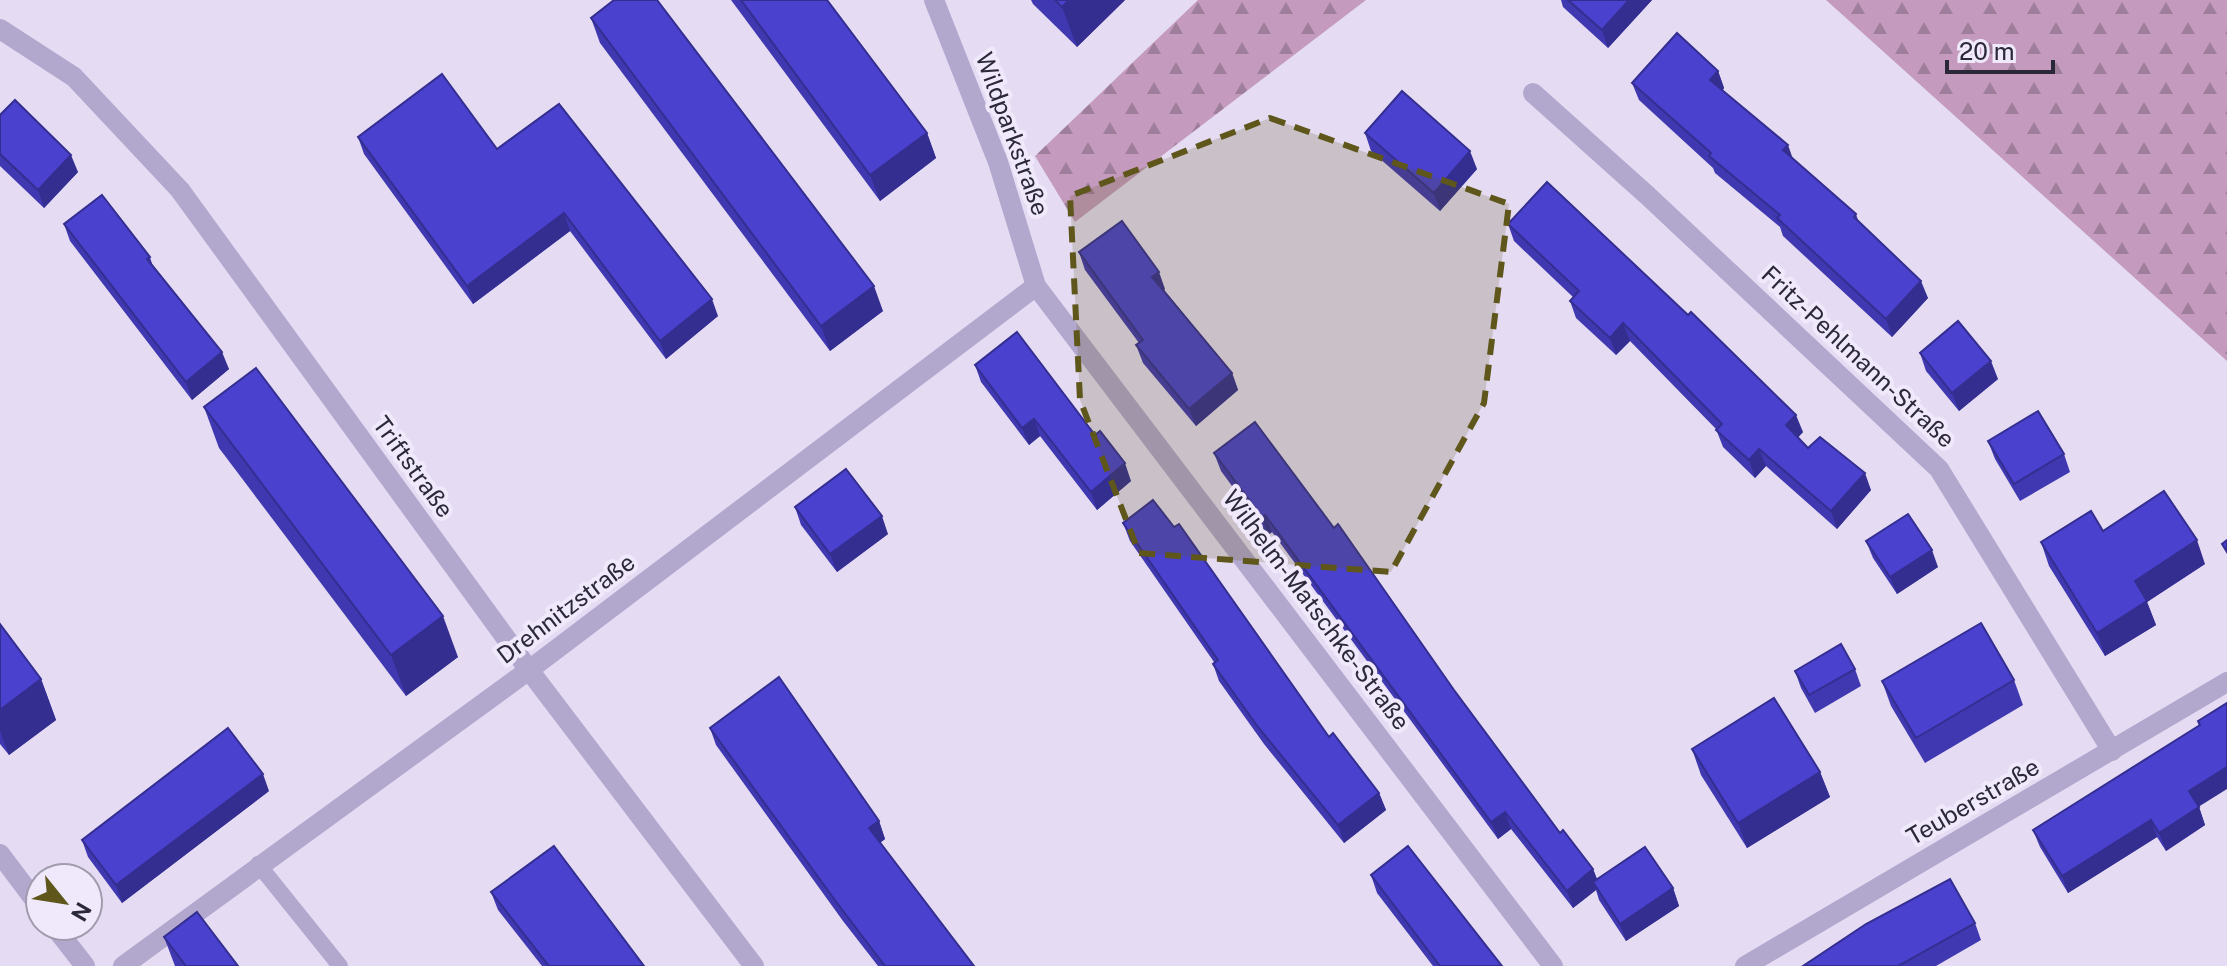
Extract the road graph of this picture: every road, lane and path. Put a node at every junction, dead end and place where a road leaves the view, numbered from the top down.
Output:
1 (934, 0) edge
2 (0, 29) edge
3 (1533, 93) dead end
4 (1036, 286) junction
5 (529, 670) junction
6 (2227, 682) edge
7 (2112, 751) junction
8 (0, 854) edge
9 (258, 864) junction
10 (24, 886) edge
11 (66, 942) edge
12 (85, 966) edge
13 (123, 966) edge
14 (340, 966) edge
15 (754, 966) edge
16 (1553, 966) edge
17 (1745, 966) edge

1 - 4 street, Wildparkstraße
2 - 5 street, Triftstraße
3 - 7 street, Fritz-Pehlmann-Straße
4 - 5 street, Drehnitzstraße
4 - 16 street, Wilhelm-Matschke-Straße
5 - 9 street, Drehnitzstraße
5 - 15 street, Triftstraße
6 - 7 street, Teuberstraße
7 - 17 street, Teuberstraße
8 - 10 street
9 - 13 street, Drehnitzstraße
9 - 14 lane
11 - 12 street

